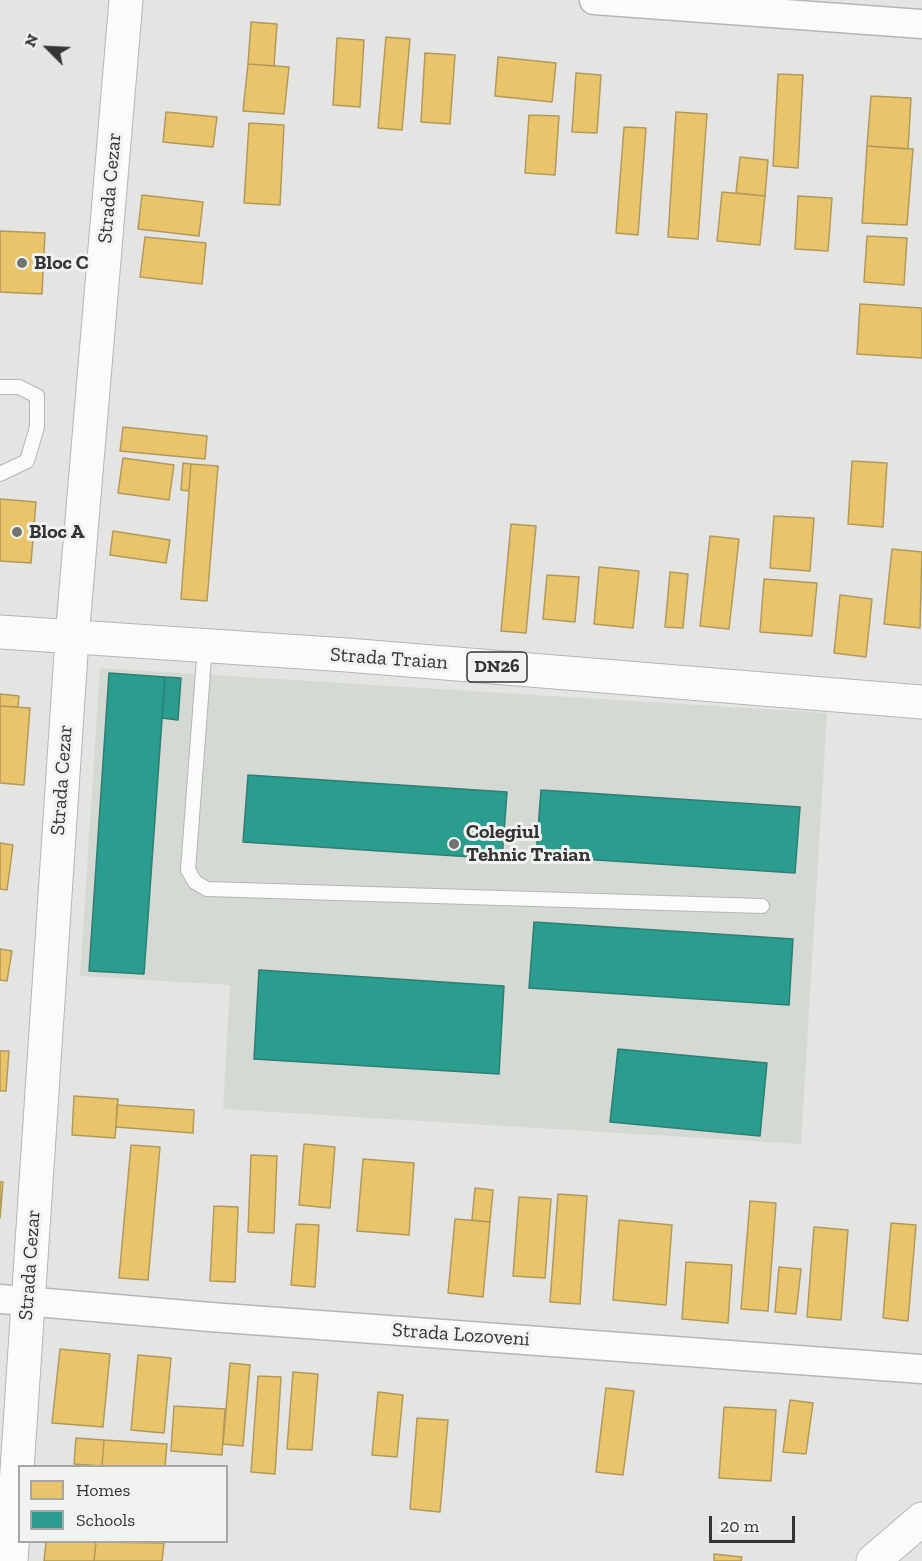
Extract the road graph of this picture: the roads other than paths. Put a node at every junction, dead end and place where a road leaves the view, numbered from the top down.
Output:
1 (126, 0) edge
2 (594, 0) edge
3 (922, 24) edge
4 (0, 387) edge
5 (0, 474) edge
6 (0, 632) edge
7 (72, 638) junction
8 (205, 645) junction
9 (922, 702) edge
10 (762, 906) dead end
11 (14, 1299) edge
12 (922, 1369) edge
13 (922, 1519) edge
14 (12, 1561) edge
15 (873, 1561) edge

1 - 7 street, Strada Cezar
2 - 3 street
4 - 5 lane
6 - 7 street, Strada Traian / DN26
7 - 8 street, Strada Traian / DN26
7 - 11 street, Strada Cezar
8 - 9 street, Strada Traian / DN26
8 - 10 lane
11 - 12 street, Strada Lozoveni
11 - 14 street, Strada Cezar
13 - 15 street

